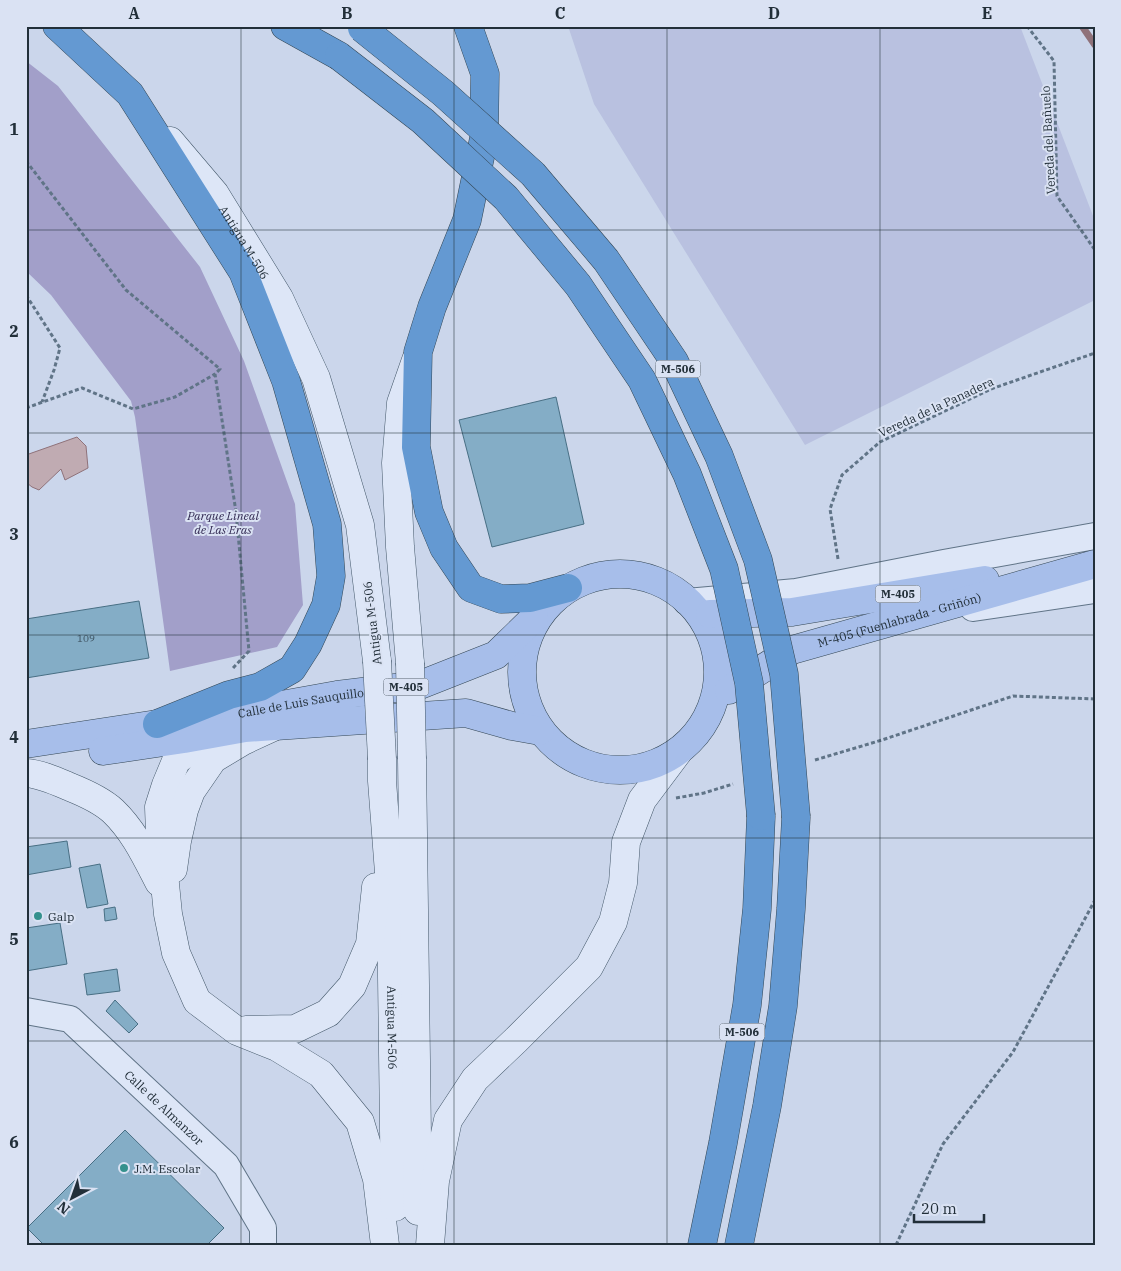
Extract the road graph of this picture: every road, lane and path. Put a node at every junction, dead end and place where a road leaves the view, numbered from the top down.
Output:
1 (57, 26) edge
2 (285, 26) edge
3 (468, 26) edge
4 (1027, 26) edge
5 (361, 27) edge
6 (130, 94) junction
7 (26, 161) edge
8 (1095, 250) edge
9 (26, 296) edge
10 (418, 352) junction
11 (1095, 353) edge
12 (215, 374) junction
13 (42, 402) junction
14 (26, 408) edge
15 (1095, 536) edge
16 (1095, 563) edge
17 (841, 583) junction
18 (1095, 590) edge
19 (559, 596) junction
20 (693, 608) junction
21 (910, 617) junction
22 (230, 670) dead end
23 (715, 699) junction
24 (1095, 699) edge
25 (157, 724) junction
26 (208, 726) junction
27 (276, 726) junction
28 (540, 730) junction
29 (26, 744) edge
30 (678, 752) junction
31 (807, 762) dead end
32 (26, 763) edge
33 (382, 770) junction
34 (26, 772) edge
35 (742, 782) dead end
36 (640, 804) junction
37 (166, 894) junction
38 (1095, 900) edge
39 (26, 1011) edge
40 (237, 1031) junction
41 (263, 1245) edge
42 (385, 1245) edge
43 (395, 1245) edge
44 (419, 1245) edge
45 (430, 1245) edge
46 (702, 1245) edge
47 (739, 1245) edge
48 (896, 1245) edge

1 - 6 highway
2 - 46 highway, M-506, bridge
3 - 10 highway
4 - 8 path, Vereda del Bañuelo
5 - 47 highway, M-506, bridge
6 - 25 highway
6 - 33 street, Antigua M-506, bridge
7 - 12 path
9 - 13 path
10 - 19 highway
10 - 44 street, Antigua M-506, bridge
11 - 17 path, Vereda de la Panadera
12 - 13 path
12 - 22 path
13 - 14 path
15 - 17 street
16 - 20 main road, M-405 (Fuenlabrada - Griñón) / M-405
16 - 21 main road, M-405 (Fuenlabrada - Griñón) / M-405
17 - 20 street
18 - 21 street
19 - 20 main road, M-405
19 - 26 main road, Calle de Luis Sauquillo / M-405
19 - 28 main road, M-405
20 - 23 main road, M-405
21 - 23 main road, M-405 (Fuenlabrada - Griñón) / M-405
23 - 30 main road, M-405
24 - 31 path
25 - 26 main road, Calle de Luis Sauquillo
25 - 29 main road, Calle de Luis Sauquillo
26 - 27 main road, Calle de Luis Sauquillo
26 - 32 main road, Calle de Luis Sauquillo
26 - 37 street
27 - 28 main road, Calle de Luis Sauquillo
27 - 37 street
28 - 30 main road, M-405
30 - 36 street
33 - 40 street
33 - 43 street, Antigua M-506
34 - 37 street
35 - 36 path
36 - 45 street
37 - 40 street
38 - 48 path
39 - 41 street, Calle de Almanzor
40 - 42 street

